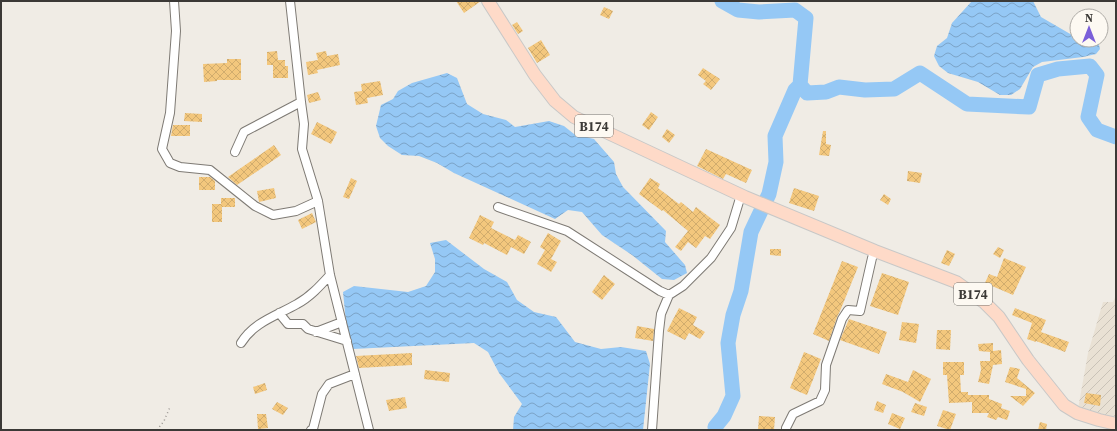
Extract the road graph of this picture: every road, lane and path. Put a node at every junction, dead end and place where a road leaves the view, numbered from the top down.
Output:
1 (174, 1) edge
2 (290, 1) edge
3 (488, 1) edge
4 (301, 102) junction
5 (235, 152) dead end
6 (743, 196) junction
7 (318, 201) junction
8 (498, 207) dead end
9 (875, 251) junction
10 (330, 275) junction
11 (669, 295) junction
12 (279, 313) junction
13 (342, 322) junction
14 (316, 332) junction
15 (347, 341) junction
16 (241, 343) dead end
17 (354, 374) junction
18 (170, 407) dead end
19 (1116, 424) edge
20 (157, 430) edge
21 (311, 430) edge
22 (369, 430) edge
23 (652, 430) edge
24 (786, 430) edge

1 - 7 street
2 - 4 street
3 - 6 main road, B174
4 - 5 street
4 - 7 street
6 - 9 main road, B174
6 - 11 street
7 - 10 street
8 - 11 street
9 - 19 main road, B174
9 - 24 street
10 - 12 street
10 - 13 street
11 - 23 street
12 - 14 street
12 - 16 street
13 - 14 street
13 - 15 street
14 - 15 street
15 - 17 street
17 - 21 street
17 - 22 street
18 - 20 path

